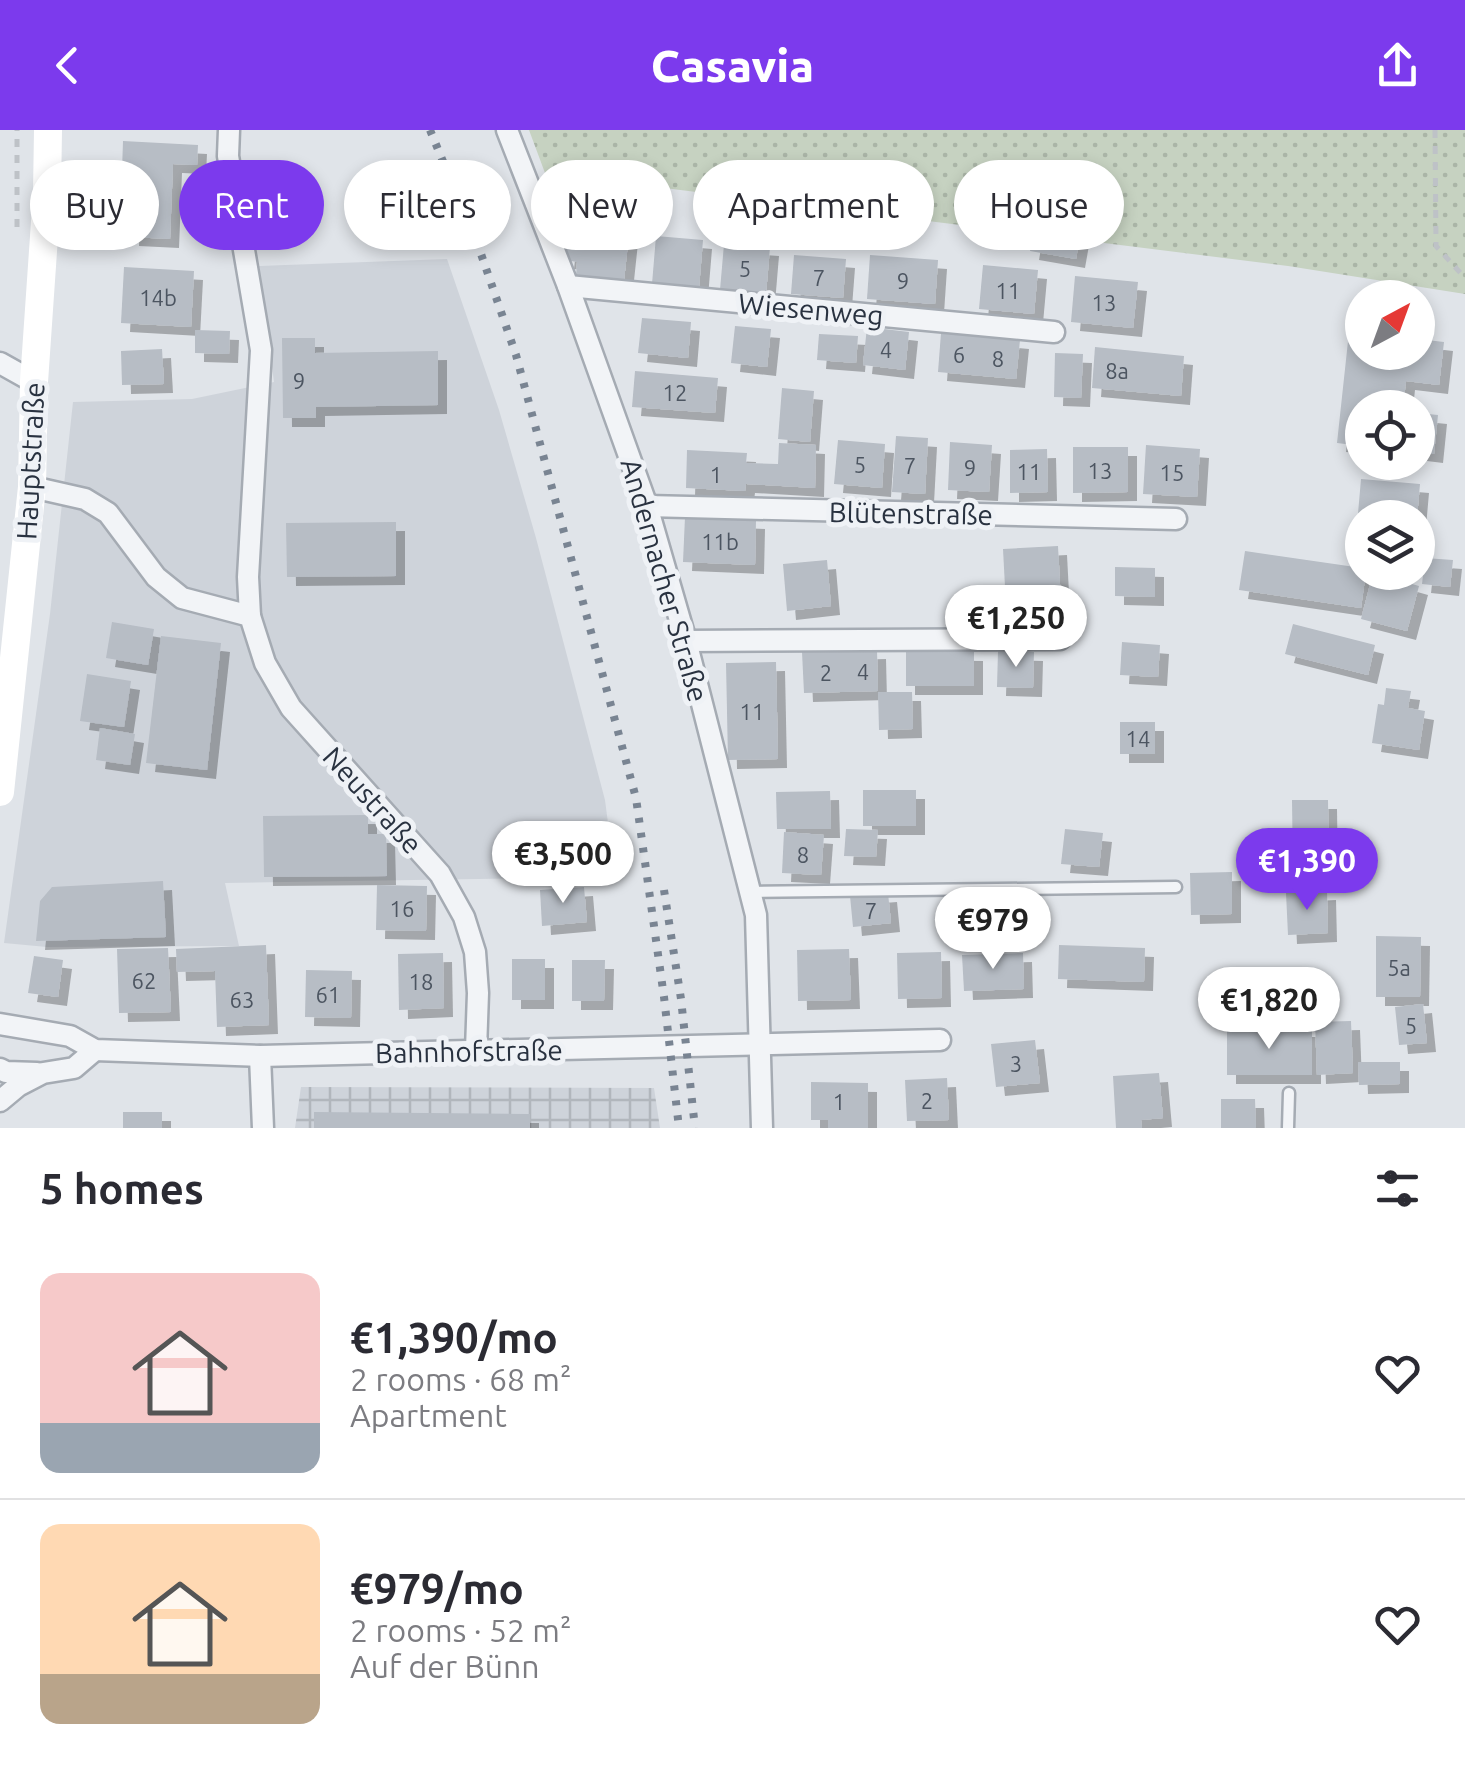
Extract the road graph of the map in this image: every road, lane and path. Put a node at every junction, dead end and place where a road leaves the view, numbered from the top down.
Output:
1 (48, 130) edge
2 (229, 130) edge
3 (507, 130) edge
4 (1435, 130) edge
5 (1465, 278) edge
6 (568, 286) junction
7 (1054, 332) dead end
8 (0, 363) edge
9 (34, 382) junction
10 (32, 487) junction
11 (647, 506) junction
12 (1176, 519) dead end
13 (250, 616) junction
14 (1060, 640) dead end
15 (686, 641) junction
16 (0, 792) edge
17 (1176, 886) dead end
18 (750, 892) junction
19 (0, 1024) edge
20 (940, 1040) dead end
21 (759, 1044) junction
22 (95, 1050) junction
23 (476, 1050) junction
24 (260, 1056) junction
25 (0, 1069) edge
26 (42, 1073) junction
27 (1289, 1093) dead end
28 (0, 1101) edge
29 (264, 1128) edge
30 (762, 1128) edge
31 (1288, 1128) edge

1 - 9 main road, Hauptstraße
2 - 13 street, Neustraße
3 - 6 street, Andernacher Straße
4 - 5 path
6 - 7 street, Wiesenweg
6 - 11 street, Andernacher Straße
8 - 9 street
9 - 10 main road, Hauptstraße
10 - 13 street
10 - 16 main road, Hauptstraße
11 - 12 street, Blütenstraße
11 - 15 street, Andernacher Straße
13 - 23 street, Neustraße
14 - 15 street
15 - 18 street, Andernacher Straße
17 - 18 lane
18 - 21 street, Andernacher Straße
19 - 22 street, Bahnhofstraße
20 - 21 street, Bahnhofstraße
21 - 23 street, Bahnhofstraße
21 - 30 street
22 - 24 street, Bahnhofstraße
22 - 26 street, Bahnhofstraße
23 - 24 street, Bahnhofstraße
24 - 29 street
25 - 26 street, Bahnhofstraße
26 - 28 street, Bahnhofstraße
27 - 31 lane

